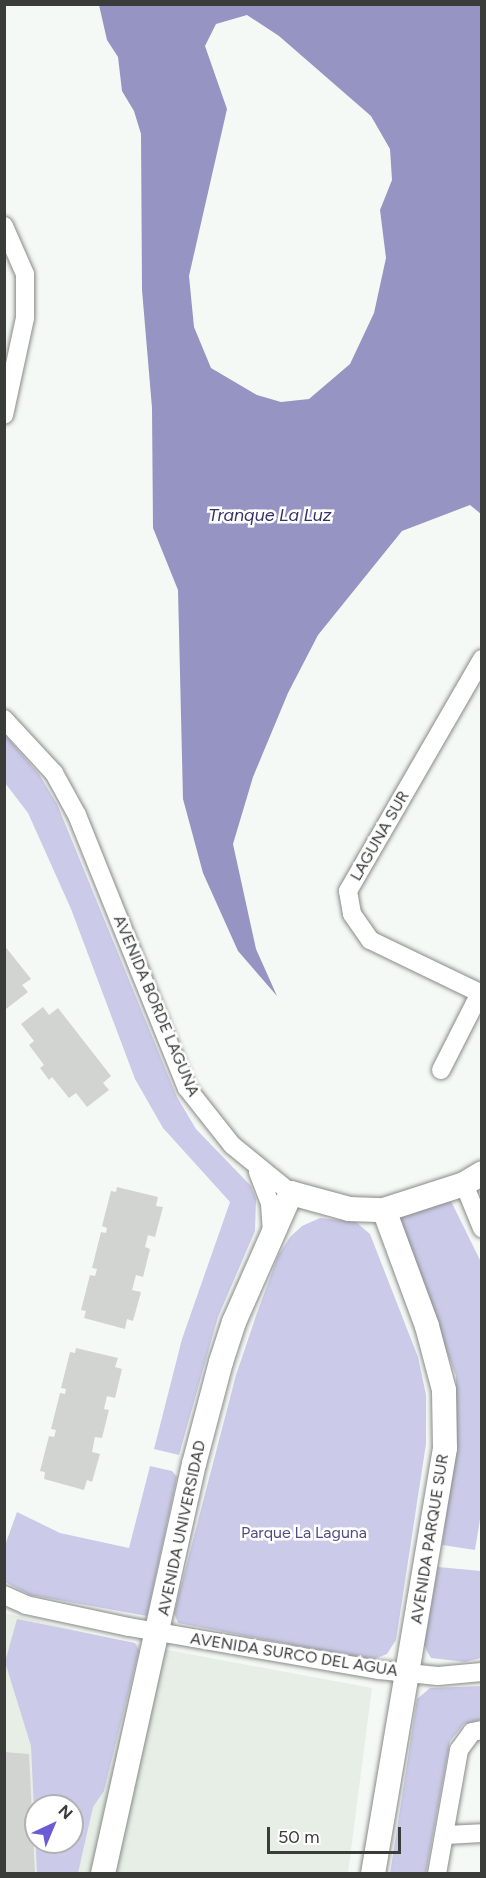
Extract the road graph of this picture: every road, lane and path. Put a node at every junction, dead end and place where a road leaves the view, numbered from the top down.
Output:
1 (4, 226) edge
2 (4, 415) edge
3 (482, 659) edge
4 (4, 719) edge
5 (480, 994) edge
6 (441, 1070) dead end
7 (254, 1165) junction
8 (473, 1179) edge
9 (291, 1193) junction
10 (330, 1205) junction
11 (384, 1210) junction
12 (482, 1228) edge
13 (272, 1235) junction
14 (4, 1595) edge
15 (159, 1633) junction
16 (482, 1672) edge
17 (408, 1673) junction
18 (482, 1730) edge
19 (482, 1833) edge
20 (446, 1834) junction
21 (103, 1874) edge
22 (373, 1874) edge
23 (437, 1874) edge

1 - 2 street
3 - 5 street, LAGUNA SUR
4 - 7 street, AVENIDA BORDE LAGUNA
5 - 6 street, LAGUNA SUR
7 - 9 street, AVENIDA BORDE LAGUNA
7 - 13 street
8 - 11 street, AVENIDA BORDE LAGUNA
8 - 12 street
9 - 10 street, AVENIDA BORDE LAGUNA
9 - 13 street, AVENIDA UNIVERSIDAD
10 - 11 street, AVENIDA BORDE LAGUNA
10 - 13 street
11 - 17 street, AVENIDA PARQUE SUR
13 - 15 street, AVENIDA UNIVERSIDAD
14 - 15 street, AVENIDA SURCO DEL AGUA
15 - 17 street, AVENIDA SURCO DEL AGUA
15 - 21 street, AVENIDA UNIVERSIDAD
16 - 17 street, AVENIDA SURCO DEL AGUA
17 - 22 street, AVENIDA PARQUE SUR
18 - 20 street
19 - 20 street
20 - 23 street

